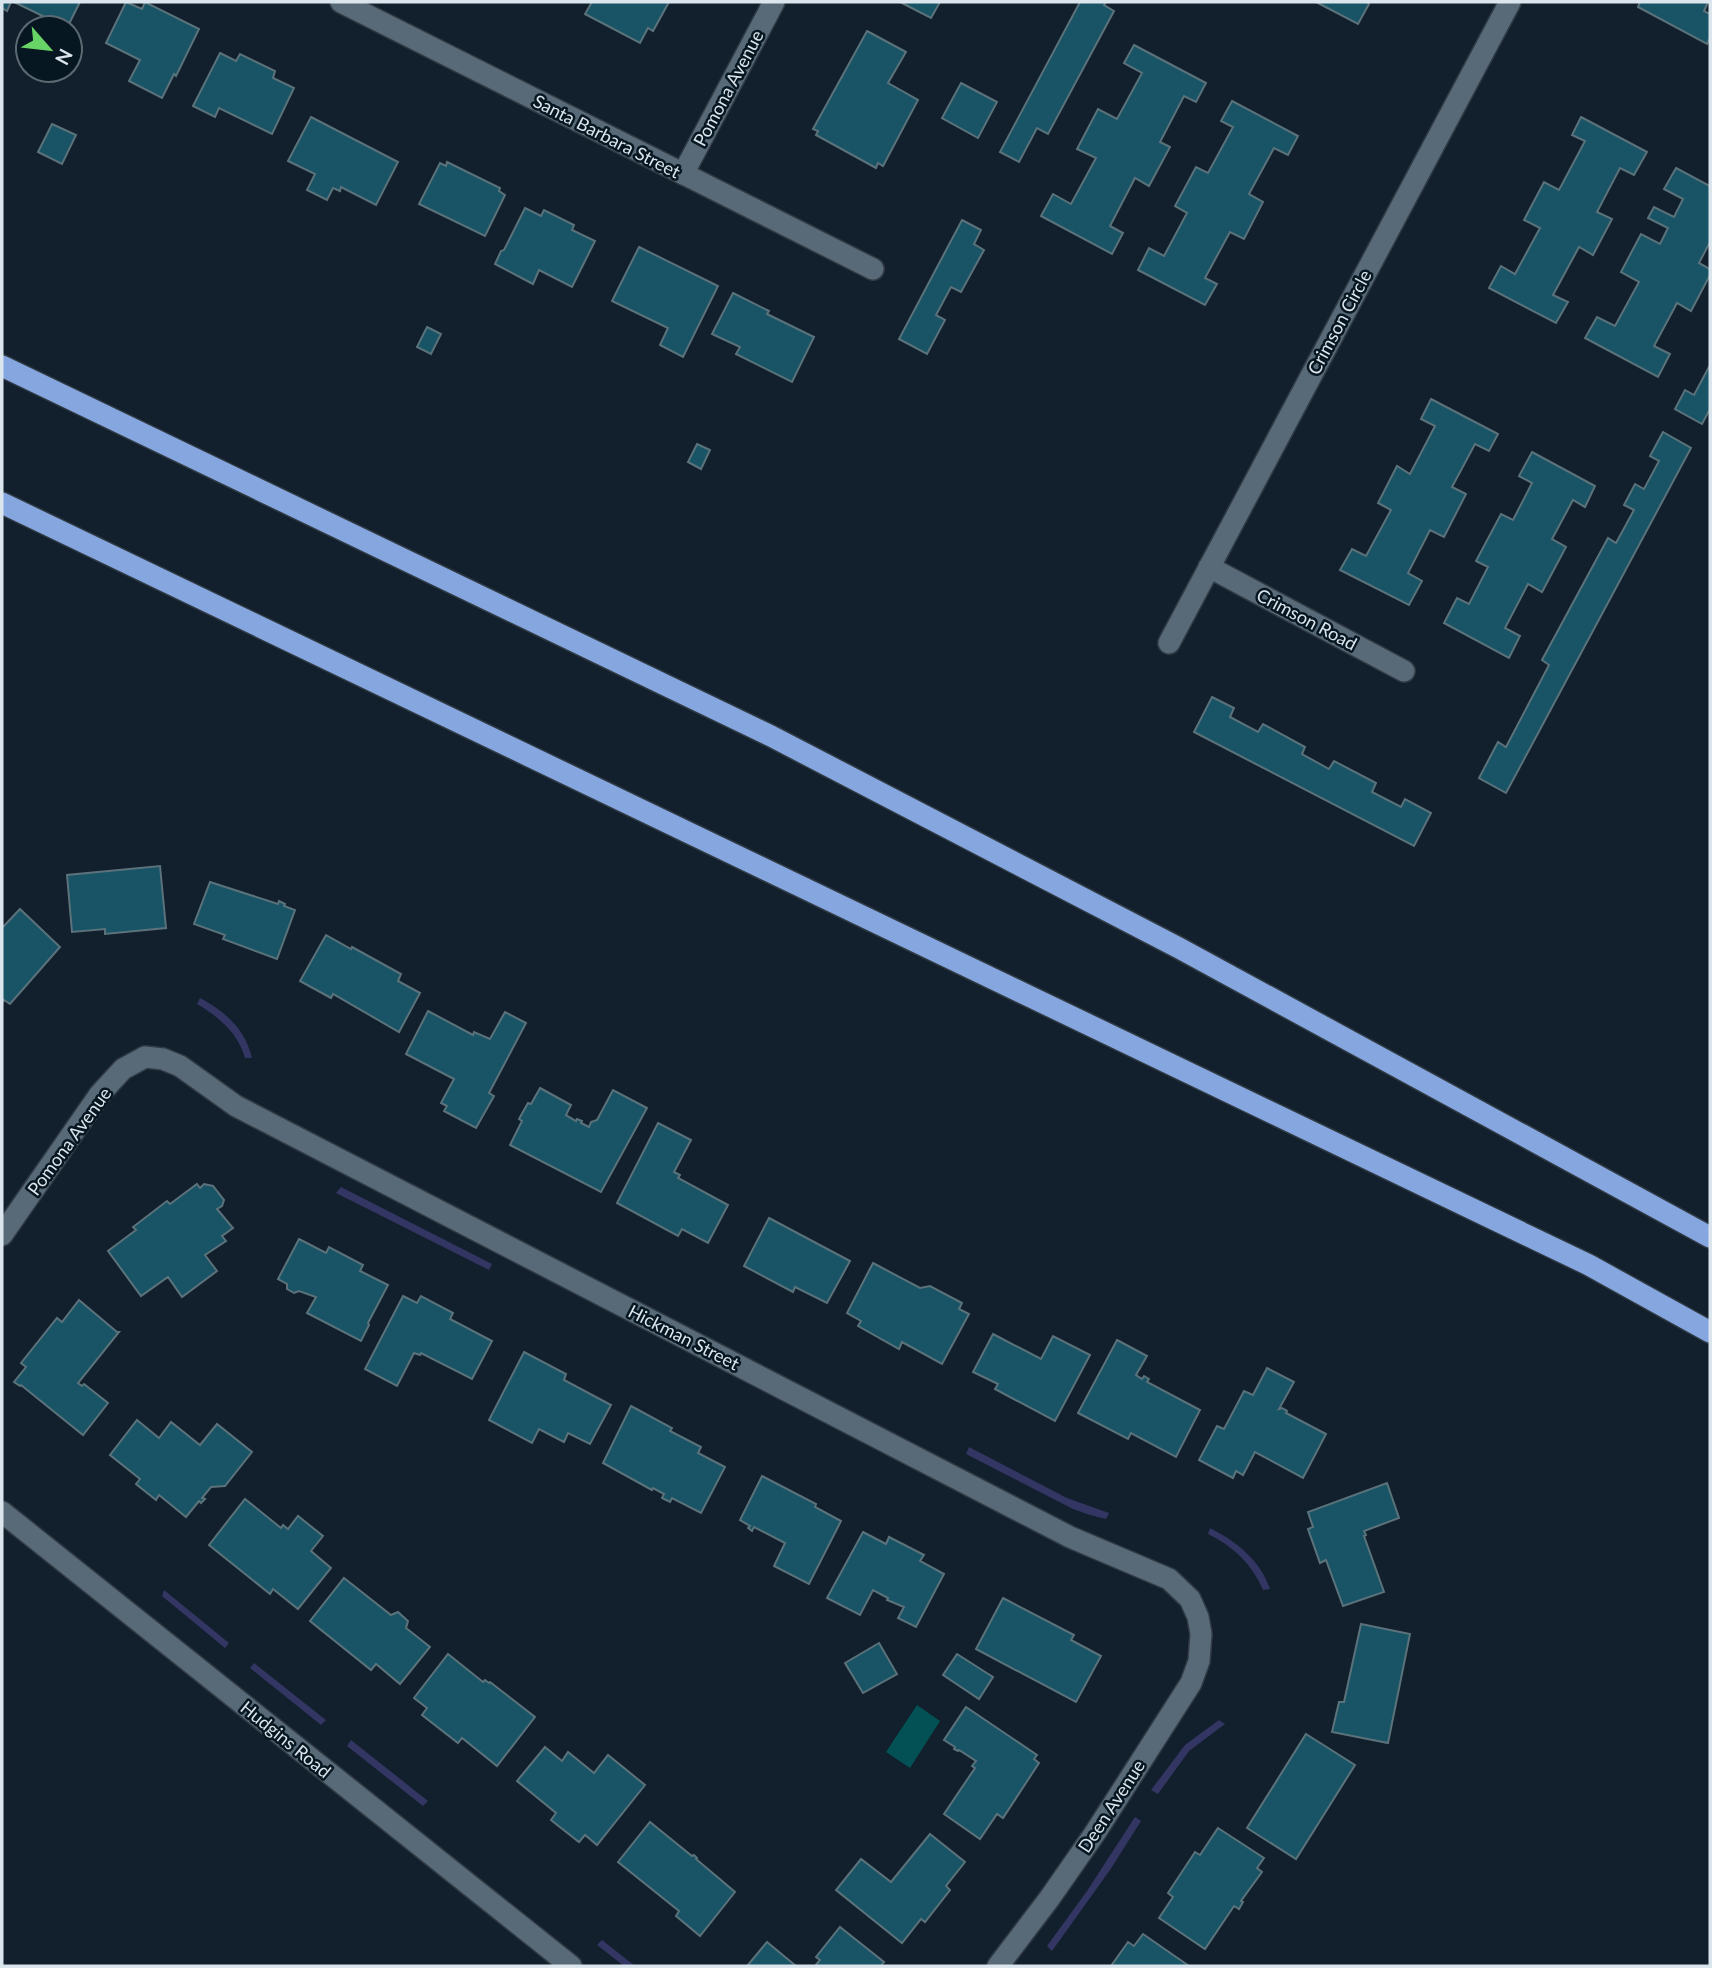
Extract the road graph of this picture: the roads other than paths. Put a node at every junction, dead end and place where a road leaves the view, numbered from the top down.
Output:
1 (341, 2) edge
2 (774, 2) edge
3 (1510, 2) edge
4 (683, 173) junction
5 (873, 269) dead end
6 (2, 366) edge
7 (2, 503) edge
8 (1209, 567) junction
9 (1169, 643) dead end
10 (1404, 671) dead end
11 (145, 1057) joint
12 (2, 1235) edge
13 (1710, 1237) edge
14 (1710, 1332) edge
15 (2, 1512) edge
16 (1201, 1634) joint
17 (571, 1966) edge
18 (998, 1966) edge

1 - 4 street, Santa Barbara Street
2 - 4 street, Pomona Avenue
3 - 8 street, Crimson Circle
4 - 5 street, Santa Barbara Street
6 - 13 highway
7 - 14 highway
8 - 9 street, Crimson Circle
8 - 10 street, Crimson Road
11 - 12 street, Pomona Avenue
11 - 16 street, Hickman Street
15 - 17 street, Hudgins Road
16 - 18 street, Deen Avenue

